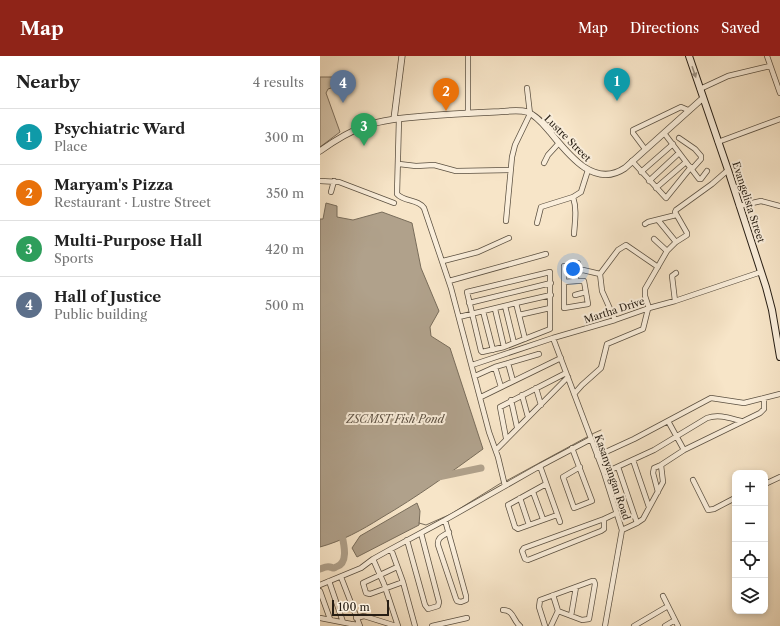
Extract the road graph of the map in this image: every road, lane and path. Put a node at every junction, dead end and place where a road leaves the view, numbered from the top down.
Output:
1 (402, 56) edge
2 (468, 56) edge
3 (689, 56) edge
4 (767, 56) edge
5 (770, 66) junction
6 (527, 88) dead end
7 (700, 89) junction
8 (780, 93) edge
9 (703, 98) junction
10 (688, 110) junction
11 (468, 113) junction
12 (530, 114) junction
13 (396, 119) junction
14 (780, 119) edge
15 (664, 133) junction
16 (680, 138) dead end
17 (718, 142) junction
18 (559, 143) junction
19 (673, 144) junction
20 (645, 149) junction
21 (320, 152) edge
22 (680, 153) junction
23 (632, 162) junction
24 (686, 162) junction
25 (544, 163) dead end
26 (399, 164) junction
27 (691, 168) junction
28 (510, 170) junction
29 (588, 170) junction
30 (728, 170) junction
31 (641, 172) junction
32 (707, 172) dead end
33 (320, 181) edge
34 (334, 181) junction
35 (649, 181) junction
36 (656, 188) junction
37 (331, 192) dead end
38 (573, 197) junction
39 (394, 203) dead end
40 (739, 206) junction
41 (780, 206) edge
42 (676, 215) junction
43 (658, 220) junction
44 (506, 221) dead end
45 (537, 223) dead end
46 (645, 224) dead end
47 (574, 234) dead end
48 (509, 238) dead end
49 (654, 239) dead end
50 (676, 242) junction
51 (667, 251) junction
52 (546, 254) dead end
53 (443, 261) junction
54 (578, 263) dead end
55 (564, 266) dead end
56 (658, 267) junction
57 (579, 270) junction
58 (761, 272) junction
59 (676, 273) dead end
60 (600, 274) junction
61 (449, 281) junction
62 (576, 281) junction
63 (564, 282) junction
64 (551, 283) junction
65 (586, 292) junction
66 (575, 294) dead end
67 (550, 295) junction
68 (675, 301) junction
69 (469, 303) junction
70 (516, 303) junction
71 (505, 306) junction
72 (550, 308) junction
73 (649, 308) junction
74 (495, 309) junction
75 (483, 311) junction
76 (472, 314) junction
77 (519, 315) junction
78 (459, 317) junction
79 (615, 320) junction
80 (553, 338) junction
81 (525, 339) junction
82 (514, 343) junction
83 (779, 346) edge
84 (504, 347) junction
85 (493, 350) junction
86 (539, 354) dead end
87 (780, 357) edge
88 (561, 358) junction
89 (508, 363) junction
90 (472, 365) junction
91 (495, 367) junction
92 (567, 375) junction
93 (475, 376) junction
94 (513, 381) junction
95 (501, 387) junction
96 (536, 388) junction
97 (574, 394) junction
98 (780, 394) edge
99 (522, 395) junction
100 (481, 397) junction
101 (764, 398) junction
102 (511, 400) junction
103 (541, 405) junction
104 (528, 417) junction
105 (668, 421) junction
106 (741, 421) junction
107 (517, 427) junction
108 (676, 435) junction
109 (506, 438) junction
110 (591, 439) junction
111 (572, 448) junction
112 (496, 450) junction
113 (684, 450) junction
114 (597, 456) junction
115 (633, 460) junction
116 (661, 465) junction
117 (540, 466) junction
118 (580, 467) junction
119 (618, 467) junction
120 (604, 473) junction
121 (780, 477) edge
122 (693, 480) dead end
123 (768, 483) edge
124 (546, 484) junction
125 (504, 486) junction
126 (533, 492) junction
127 (658, 492) junction
128 (520, 498) junction
129 (732, 500) edge
130 (649, 507) junction
131 (617, 513) junction
132 (557, 514) junction
133 (543, 519) junction
134 (604, 519) junction
135 (445, 520) junction
136 (560, 522) dead end
137 (529, 524) junction
138 (637, 524) junction
139 (622, 530) junction
140 (449, 532) junction
141 (421, 533) junction
142 (407, 540) junction
143 (391, 549) junction
144 (373, 559) junction
145 (397, 567) junction
146 (381, 575) junction
147 (341, 577) junction
148 (330, 581) junction
149 (403, 582) junction
150 (320, 585) edge
151 (576, 587) junction
152 (385, 589) junction
153 (320, 591) edge
154 (553, 595) junction
155 (663, 596) dead end
156 (668, 606) junction
157 (503, 610) dead end
158 (558, 611) junction
159 (571, 616) junction
160 (320, 618) edge
161 (356, 618) junction
162 (467, 618) dead end
163 (330, 619) junction
164 (675, 620) junction
165 (343, 622) junction
166 (359, 625) edge
167 (395, 626) edge
168 (415, 626) edge
169 (432, 626) edge
170 (520, 626) edge
171 (546, 626) edge
172 (551, 626) edge
173 (605, 626) edge
174 (634, 626) edge
175 (665, 626) edge
176 (678, 626) edge

1 - 13 street
2 - 11 street
3 -> 7 main road, Evangelista Street
4 - 5 street
5 - 7 street
5 - 8 street
6 - 12 street
7 - 9 main road, Evangelista Street
9 - 10 street, Lustre Street
9 - 17 main road, Evangelista Street
10 - 15 street, Lustre Street
10 - 20 street
11 - 12 street, Lustre Street
11 - 13 street, Lustre Street
12 - 18 street, Lustre Street
12 - 28 street
13 - 21 street, Lustre Street
13 - 26 street
14 - 17 street
15 - 19 street
15 - 20 street, Lustre Street
16 - 27 street
17 - 30 main road, Evangelista Street
18 - 25 street
18 - 29 street, Lustre Street
19 - 22 street
19 - 31 street
20 - 23 street, Lustre Street
22 - 24 street
22 - 35 street
23 - 29 street, Lustre Street
23 - 31 street
24 - 27 street
24 - 36 street
26 - 28 street
26 - 53 street
27 - 32 street
27 - 36 street
28 - 44 street
29 - 38 street
30 - 40 main road, Evangelista Street
30 - 42 street
31 - 35 street
33 - 34 street
34 - 37 street
34 - 39 street
35 - 36 street
38 - 45 street
38 - 47 street
40 - 41 street
40 - 58 main road, Evangelista Street
42 - 43 street
42 - 50 street
43 - 46 street
43 - 50 street
48 - 53 street
49 - 51 street
50 - 51 street
51 - 56 street
52 - 61 street
53 - 61 street
54 - 57 street
55 - 63 street
56 - 60 street
56 - 73 street
57 - 60 street
57 - 62 street
58 - 68 street, Martha Drive
58 - 83 main road, Evangelista Street
59 - 68 street
60 - 79 street
61 - 78 street
62 - 63 street
62 - 65 street
63 - 65 street
64 - 67 street
64 - 69 street
64 - 69 street
65 - 66 street
67 - 70 street
67 - 72 street
68 - 73 street, Martha Drive
69 - 76 street
70 - 71 street
70 - 77 street
71 - 74 street
71 - 82 street
72 - 77 street
72 - 81 street
73 - 79 street, Martha Drive
73 - 97 street
74 - 75 street
74 - 84 street
75 - 76 street
75 - 85 street
76 - 78 street
76 - 85 street
77 - 81 street
78 - 90 street
79 - 80 street, Martha Drive
80 - 88 street, Kasanyangan Road
80 - 90 street, Martha Drive
81 - 82 street
82 - 84 street
83 - 87 main road, Evangelista Street
84 - 85 street
86 - 89 street
88 - 92 street, Kasanyangan Road
88 - 94 street
89 - 91 street
89 - 94 street
90 - 93 street
91 - 93 street
91 - 95 street
92 - 96 street
92 - 97 street, Kasanyangan Road
92 - 103 street
93 - 100 street
94 - 95 street
95 - 100 street
96 - 99 street
96 - 103 street
97 - 110 street, Kasanyangan Road
98 - 101 street
99 - 102 street
99 - 104 street
100 - 112 street
101 - 105 street
101 - 106 street
102 - 107 street
102 - 109 street
103 - 104 street
104 - 107 street
105 - 108 street
105 - 114 street
106 - 108 street
106 - 113 street
107 - 109 street
108 - 113 street
108 - 115 street
109 - 112 street
110 - 111 street
110 - 114 street, Kasanyangan Road
111 - 117 street
111 - 118 street
112 - 125 street
113 - 116 street
114 - 120 street, Kasanyangan Road
115 - 119 street
115 - 130 street
116 - 127 street
116 - 127 street
117 - 124 street
117 - 125 street
118 - 118 street
119 - 120 street
119 - 138 street
120 - 131 street, Kasanyangan Road
121 - 123 street
122 - 129 street
124 - 126 street
124 - 132 street
125 - 135 street
126 - 128 street
126 - 133 street
127 - 130 street
128 - 137 street
128 - 137 street
130 - 138 street
131 - 134 street
131 - 139 street, Kasanyangan Road
132 - 133 street
132 - 136 street
133 - 137 street
134 - 134 street
135 - 140 street
135 - 141 street
138 - 139 street
139 - 173 street, Kasanyangan Road
140 - 140 street
141 - 142 street
141 - 142 street
142 - 143 street
143 - 144 street
143 - 145 street
144 - 146 street
144 - 147 street
145 - 146 street
145 - 149 street
146 - 152 street
146 - 152 street
147 - 148 street
147 - 161 street
148 - 150 street
148 - 165 street
149 - 152 street
149 - 168 street
151 - 154 street
151 - 159 street
151 - 159 street
152 - 167 street
153 - 163 street
154 - 158 street
154 - 171 street
155 - 156 street
156 - 164 street
156 - 174 street
157 - 170 street
158 - 159 street
158 - 172 street
160 - 163 street
161 - 166 street
161 - 167 street
162 - 169 street
163 - 165 street
164 - 175 street
164 - 176 street
165 - 166 street

